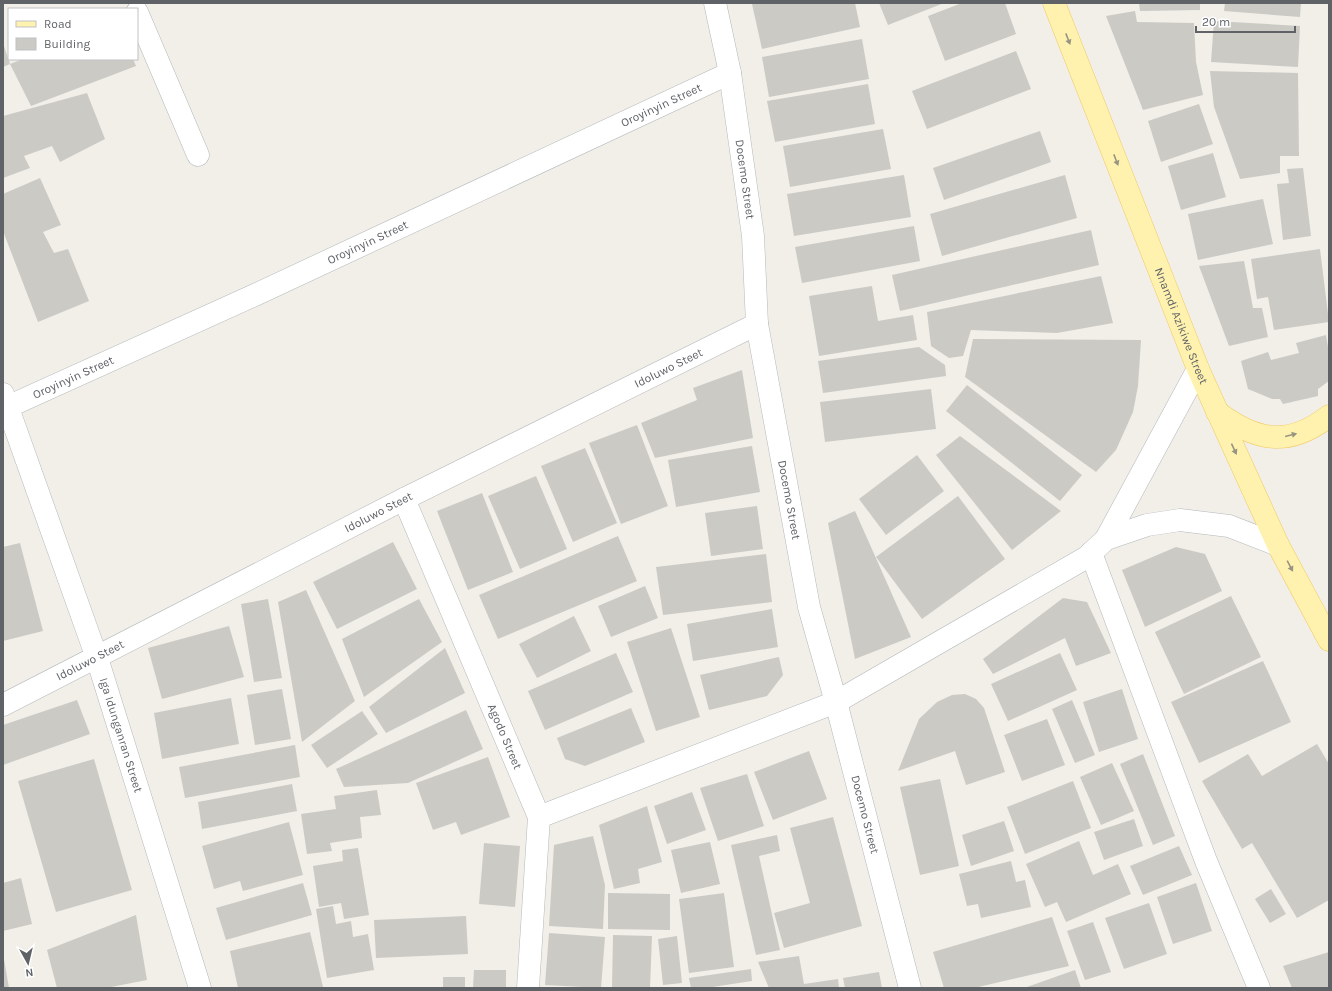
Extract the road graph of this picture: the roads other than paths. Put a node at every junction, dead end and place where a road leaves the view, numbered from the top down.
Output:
1 (715, 3) edge
2 (1054, 3) edge
3 (138, 14) edge
4 (730, 73) junction
5 (198, 155) dead end
6 (757, 324) junction
7 (1198, 369) junction
8 (5, 403) edge
9 (1217, 412) junction
10 (1329, 416) edge
11 (404, 499) junction
12 (1278, 545) junction
13 (1099, 546) junction
14 (1329, 640) edge
15 (97, 658) junction
16 (836, 702) junction
17 (3, 705) edge
18 (539, 817) junction
19 (200, 988) edge
20 (528, 988) edge
21 (910, 988) edge
22 (1259, 988) edge

1 - 4 street, Docemo Street
2 -> 7 main road, Nnamdi Azikiwe Street
3 - 5 street
4 - 6 street, Docemo Street
4 - 8 street, Oroyinyin Street
6 - 11 street, Idoluwo Steet
6 - 16 street, Docemo Street
7 - 9 main road, Nnamdi Azikiwe Street
7 - 13 street
8 - 15 street, Iga Idunganran Street
9 -> 10 main road
9 -> 12 main road, Nnamdi Azikiwe Street
11 - 15 street, Idoluwo Steet
11 - 18 street, Agodo Street
12 - 13 street
12 -> 14 main road, Nnamdi Azikiwe Street
13 - 16 street
13 - 22 street
15 - 17 street, Idoluwo Steet
15 - 19 street, Iga Idunganran Street
16 - 18 street
16 - 21 street, Docemo Street
18 - 20 street, Agodo Street

